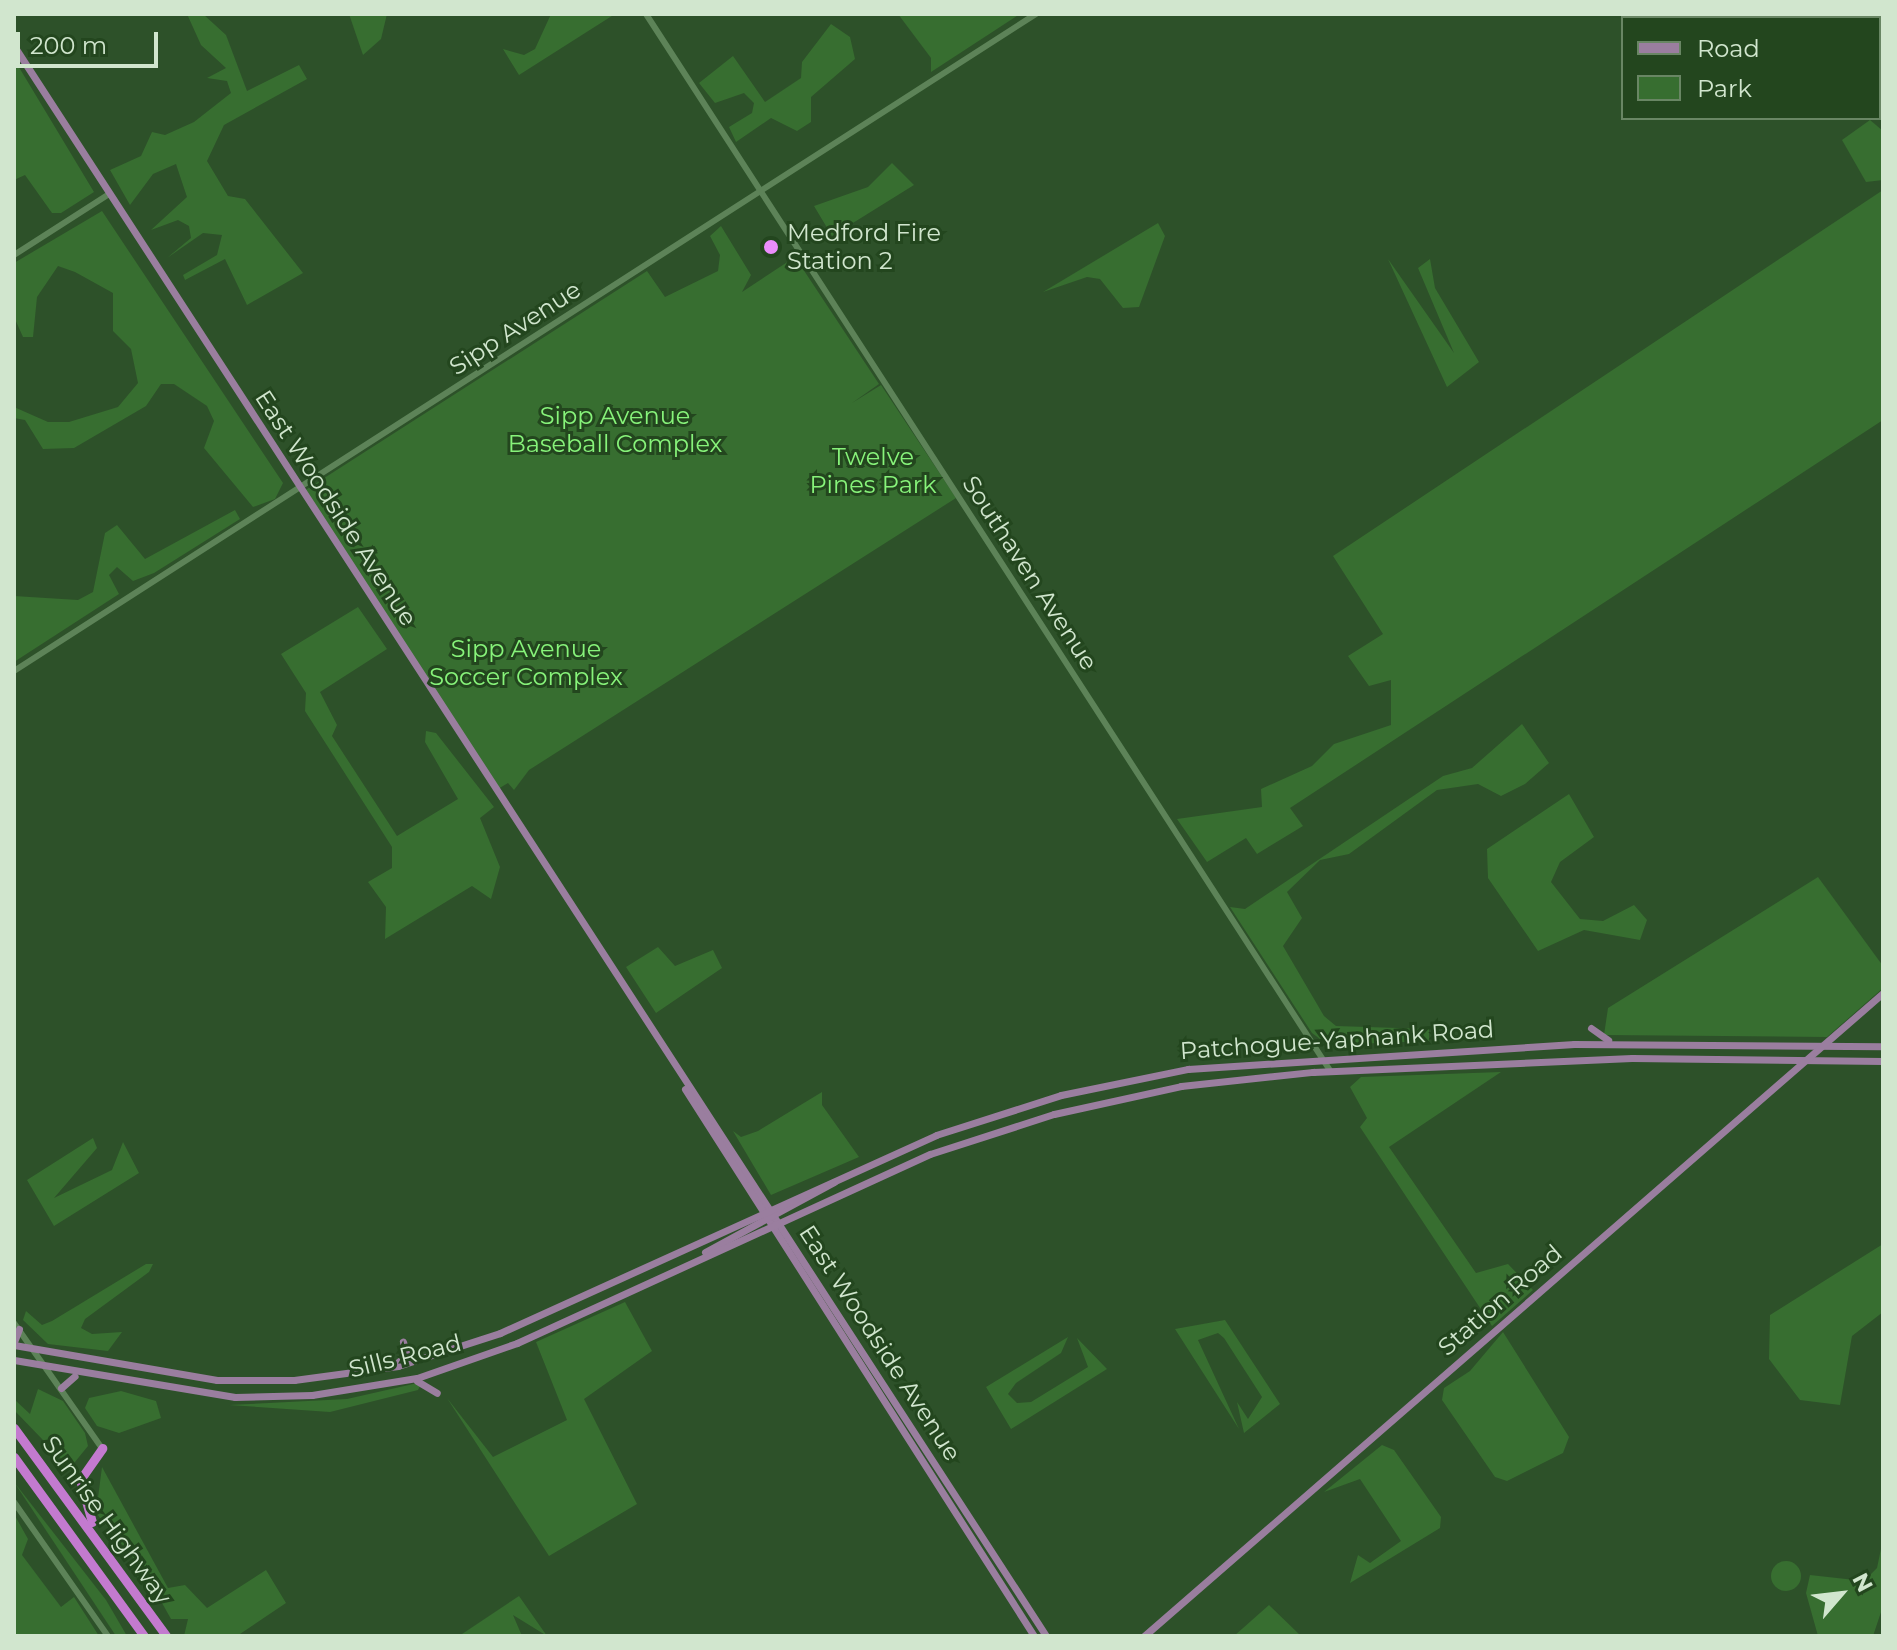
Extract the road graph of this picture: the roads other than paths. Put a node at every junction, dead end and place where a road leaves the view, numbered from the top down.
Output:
1 (646, 14) edge
2 (1036, 14) edge
3 (14, 46) edge
4 (760, 192) junction
5 (109, 194) junction
6 (14, 255) edge
7 (300, 488) junction
8 (14, 671) edge
9 (1883, 993) edge
10 (1845, 1027) junction
11 (1591, 1028) dead end
12 (1630, 1042) junction
13 (1826, 1043) junction
14 (1861, 1045) junction
15 (1883, 1046) edge
16 (1320, 1056) junction
17 (1757, 1057) junction
18 (1810, 1058) junction
19 (1883, 1061) edge
20 (1331, 1072) junction
21 (1789, 1076) junction
22 (770, 1217) junction
23 (16, 1326) edge
24 (14, 1343) edge
25 (32, 1348) junction
26 (451, 1351) junction
27 (14, 1359) edge
28 (89, 1360) junction
29 (468, 1362) junction
30 (46, 1367) junction
31 (346, 1376) junction
32 (105, 1379) junction
33 (61, 1388) junction
34 (364, 1389) junction
35 (14, 1428) edge
36 (102, 1448) joint
37 (14, 1457) edge
38 (14, 1502) edge
39 (101, 1541) junction
40 (108, 1636) edge
41 (144, 1636) edge
42 (166, 1636) edge
43 (1034, 1636) edge
44 (1046, 1636) edge
45 (1144, 1636) edge

1 - 4 street, Southaven Avenue
2 - 4 street, Sipp Avenue
3 - 5 main road, East Woodside Avenue
4 - 7 street, Sipp Avenue
4 - 16 street, Southaven Avenue
5 - 6 street
5 - 7 main road, East Woodside Avenue
7 - 8 street, Sipp Avenue
7 - 22 main road, East Woodside Avenue
9 - 10 main road, Station Road
10 - 13 main road, Station Road
10 - 14 main road
11 - 12 main road
12 - 13 main road, Patchogue-Yaphank Road
12 - 16 main road, Patchogue-Yaphank Road
13 - 14 main road, Patchogue-Yaphank Road
13 - 18 main road, Station Road
14 - 15 main road, Patchogue-Yaphank Road
16 - 20 street, Southaven Avenue
16 - 22 main road, Patchogue-Yaphank Road
17 - 18 main road
17 - 20 main road, Patchogue-Yaphank Road
17 - 21 main road
18 - 19 main road
18 - 21 main road, Station Road
20 - 22 main road, Patchogue-Yaphank Road
21 - 45 main road, Station Road
22 - 26 main road, Sills Road
22 - 29 main road, Sills Road
22 - 43 main road, East Woodside Avenue
22 - 44 main road, East Woodside Avenue
23 - 24 main road
23 - 25 street
24 - 25 main road, Sills Road
25 - 27 main road
25 - 28 main road, Sills Road
25 - 30 street
26 - 31 main road, Sills Road
26 - 31 main road
27 - 30 main road, Sills Road
28 - 30 main road
28 - 31 main road, Sills Road
29 - 34 main road, Sills Road
29 - 34 main road
30 - 32 main road, Sills Road
30 - 33 street
32 - 33 main road
32 - 34 main road, Sills Road
33 - 36 street
35 - 39 highway, Sunrise Highway
36 - 39 highway
37 - 41 highway, Sunrise Highway
38 - 40 street
39 - 42 highway, Sunrise Highway

